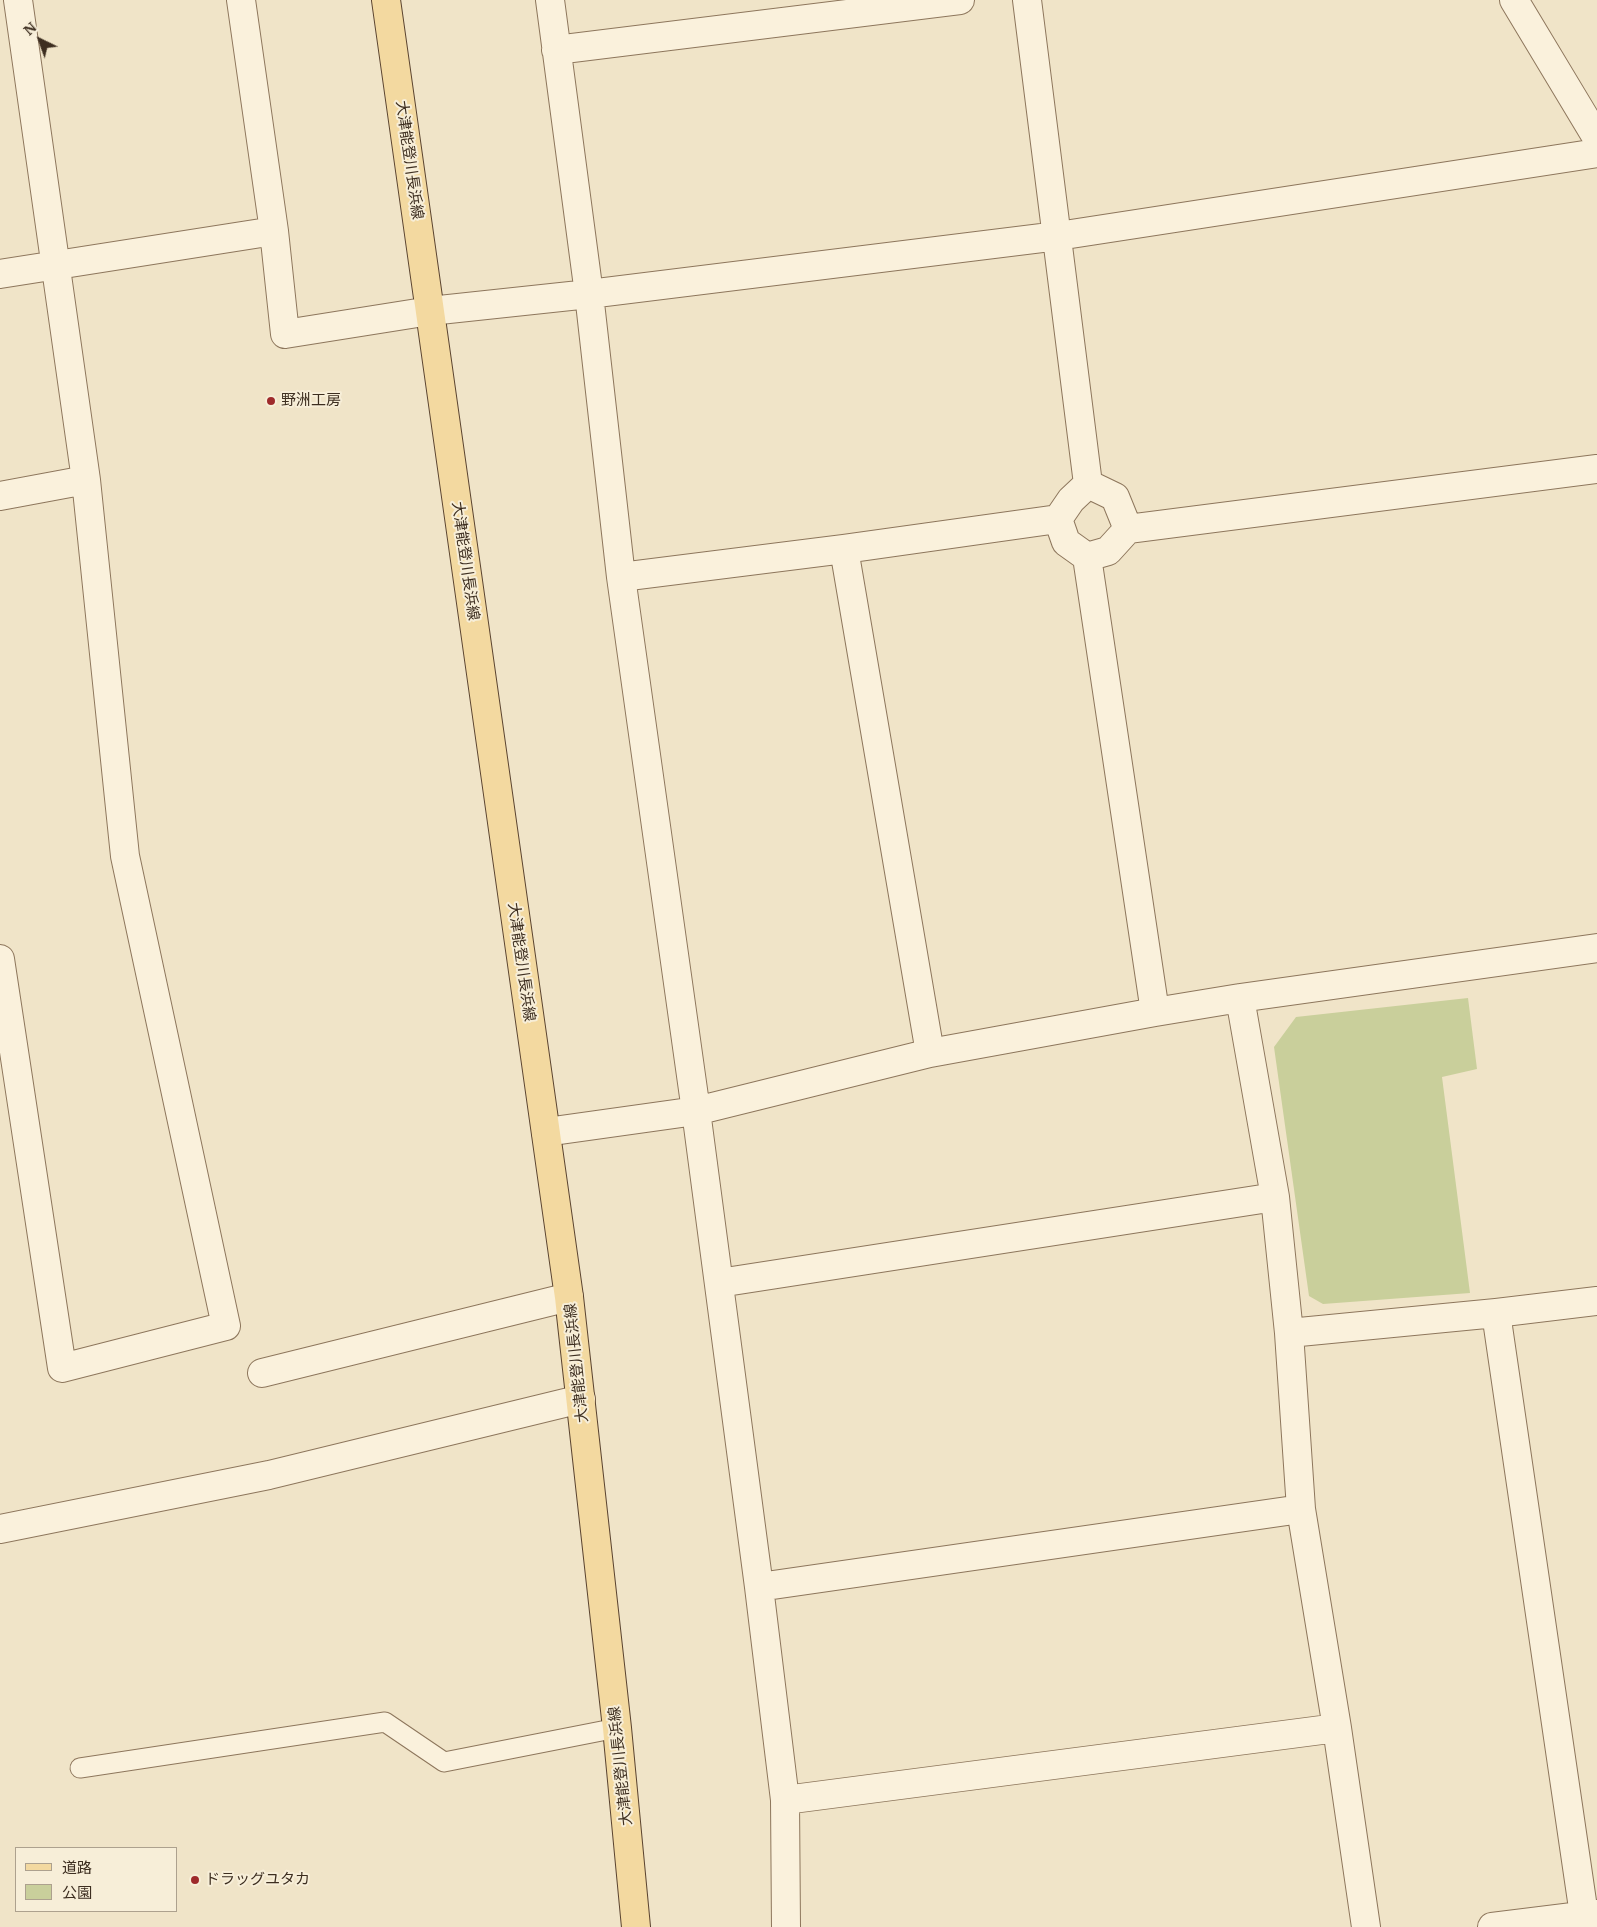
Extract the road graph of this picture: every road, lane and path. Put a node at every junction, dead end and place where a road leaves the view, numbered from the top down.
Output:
1 (18, 0) edge
2 (241, 0) edge
3 (386, 0) edge
4 (550, 0) edge
5 (960, 0) edge
6 (1028, 0) edge
7 (1514, 0) edge
8 (556, 50) junction
9 (1597, 138) edge
10 (1597, 153) edge
11 (274, 231) junction
12 (1058, 236) junction
13 (56, 265) junction
14 (0, 274) edge
15 (589, 294) junction
16 (430, 311) junction
17 (1597, 469) edge
18 (86, 480) junction
19 (1088, 484) junction
20 (0, 496) edge
21 (1058, 519) junction
22 (1128, 529) junction
23 (844, 549) junction
24 (1087, 557) junction
25 (621, 577) junction
26 (1597, 948) edge
27 (0, 959) edge
28 (1240, 998) junction
29 (1154, 1012) junction
30 (930, 1053) junction
31 (696, 1111) junction
32 (546, 1132) junction
33 (1274, 1197) junction
34 (719, 1283) junction
35 (569, 1297) junction
36 (1597, 1301) edge
37 (1496, 1313) junction
38 (1289, 1332) junction
39 (262, 1374) dead end
40 (580, 1399) junction
41 (1301, 1509) junction
42 (0, 1530) edge
43 (759, 1587) junction
44 (617, 1728) junction
45 (1337, 1728) junction
46 (80, 1768) dead end
47 (785, 1800) junction
48 (1591, 1914) edge
49 (636, 1927) edge
50 (786, 1927) edge
51 (1366, 1927) edge
52 (1492, 1927) edge

1 - 13 street
2 - 11 street
3 - 16 main road, 大津能登川長浜線
4 - 8 street
5 - 8 street
6 - 12 street
7 - 9 street
8 - 15 street
10 - 12 street
11 - 13 street
11 - 16 street
12 - 15 street
12 - 19 street
13 - 14 street
13 - 18 street
15 - 16 street
15 - 25 street
16 - 32 main road, 大津能登川長浜線
17 - 22 street
18 - 20 street
18 - 27 street
19 - 21 street
19 - 22 street
21 - 23 street
21 - 24 street
22 - 24 street
23 - 25 street
23 - 30 street
24 - 29 street
25 - 31 street
26 - 28 street
28 - 29 street
28 - 33 street
29 - 30 street
30 - 31 street
31 - 32 street
31 - 34 street
32 - 35 main road, 大津能登川長浜線
33 - 34 street
33 - 38 street
34 - 43 street
35 - 39 street
35 - 40 main road, 大津能登川長浜線
36 - 37 street
37 - 38 street
37 - 48 street
38 - 41 street
40 - 42 street
40 - 44 main road, 大津能登川長浜線
41 - 43 street
41 - 45 street
43 - 47 street
44 - 46 lane
44 - 49 main road, 大津能登川長浜線
45 - 47 street
45 - 51 street
47 - 50 street
48 - 52 street

